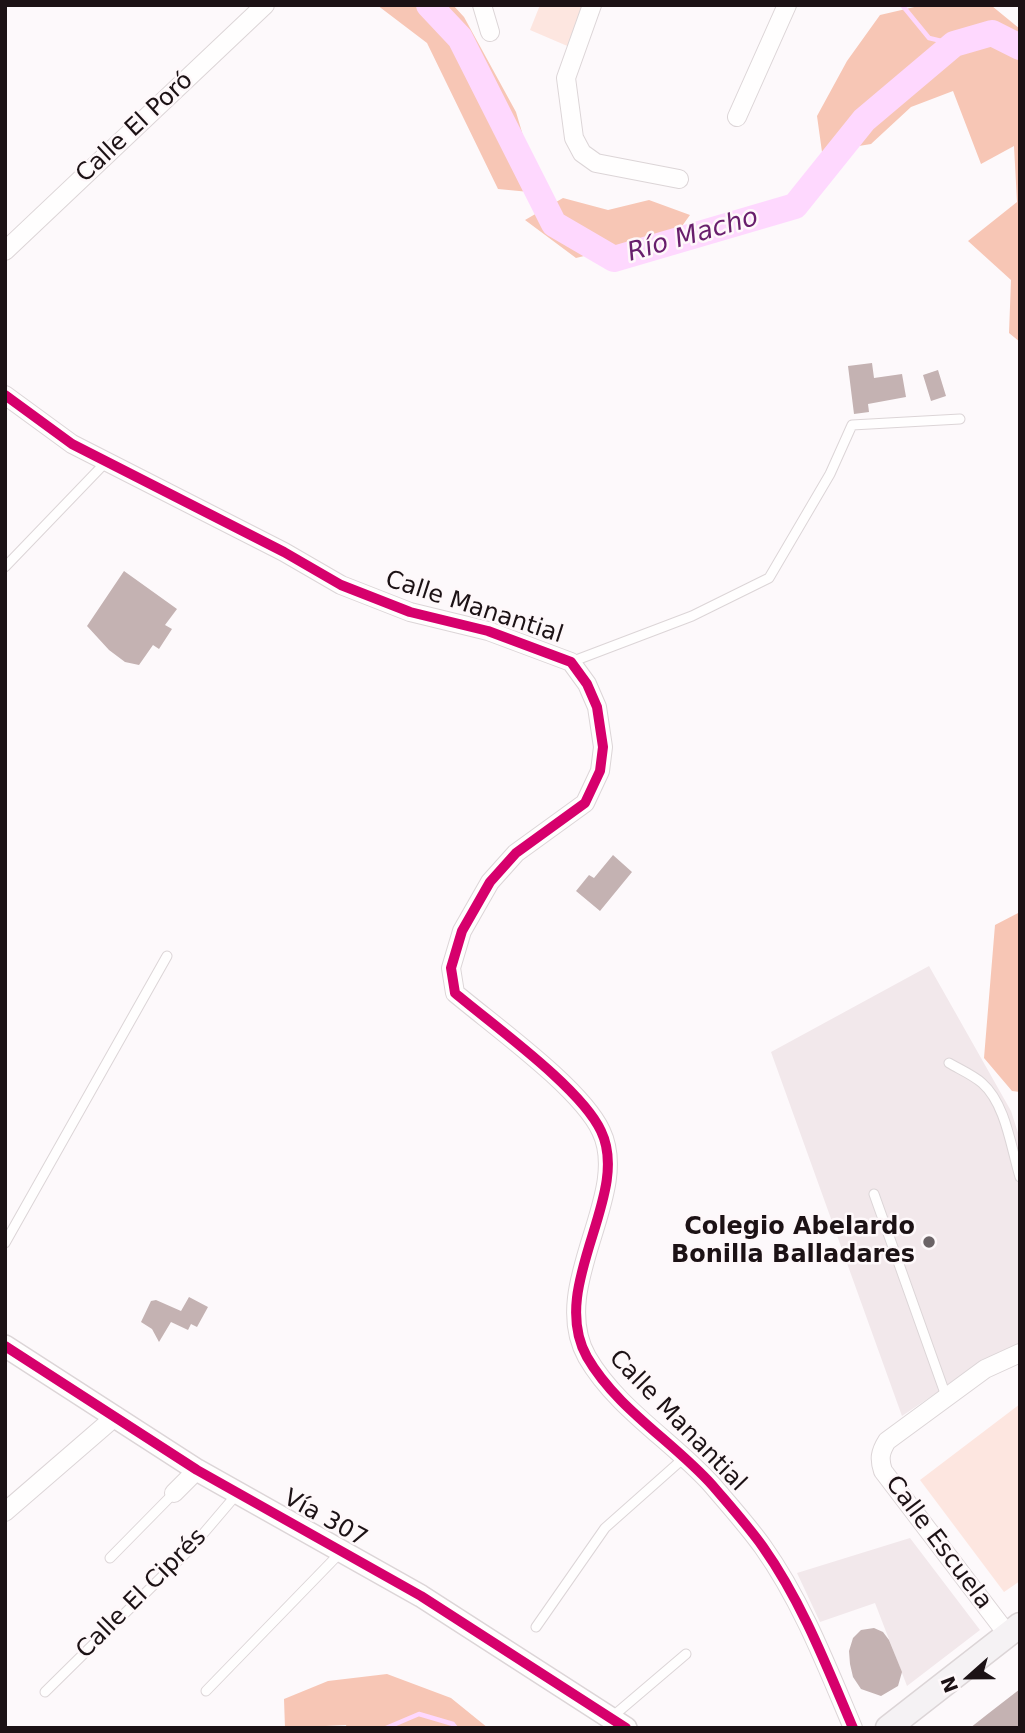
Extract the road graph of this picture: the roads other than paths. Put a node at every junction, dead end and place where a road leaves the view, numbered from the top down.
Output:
1 (265, 5) edge
2 (482, 5) edge
3 (592, 5) edge
4 (788, 5) edge
5 (490, 32) dead end
6 (737, 117) dead end
7 (679, 179) dead end
8 (5, 251) edge
9 (5, 395) edge
10 (960, 419) dead end
11 (106, 462) junction
12 (5, 567) edge
13 (571, 662) junction
14 (167, 956) dead end
15 (949, 1063) dead end
16 (1020, 1177) edge
17 (874, 1194) dead end
18 (5, 1243) edge
19 (5, 1346) edge
20 (1020, 1353) edge
21 (946, 1396) junction
22 (116, 1416) junction
23 (685, 1457) junction
24 (197, 1471) junction
25 (174, 1493) joint
26 (237, 1494) junction
27 (5, 1512) edge
28 (341, 1552) junction
29 (110, 1558) dead end
30 (536, 1627) dead end
31 (1014, 1630) edge
32 (686, 1654) dead end
33 (206, 1691) dead end
34 (45, 1692) dead end
35 (619, 1723) edge
36 (853, 1728) edge
37 (888, 1728) edge

1 - 8 street, Calle El Poró
2 - 5 street
3 - 7 street
4 - 6 street
9 - 11 street, Calle Manantial
10 - 13 lane
11 - 12 lane
11 - 13 street, Calle Manantial
13 - 23 street, Calle Manantial
14 - 18 lane
15 - 16 lane
17 - 21 lane
19 - 22 street, Vía 307
20 - 21 street, Calle Escuela
21 - 31 street, Calle Escuela
22 - 24 street, Vía 307
22 - 27 street
23 - 30 lane
23 - 36 street, Calle Manantial
24 - 25 street
24 - 26 street, Vía 307
25 - 29 lane
26 - 28 street, Vía 307
26 - 34 lane, Calle El Ciprés
28 - 33 lane
28 - 35 street, Vía 307
31 - 37 main road
32 - 35 lane

